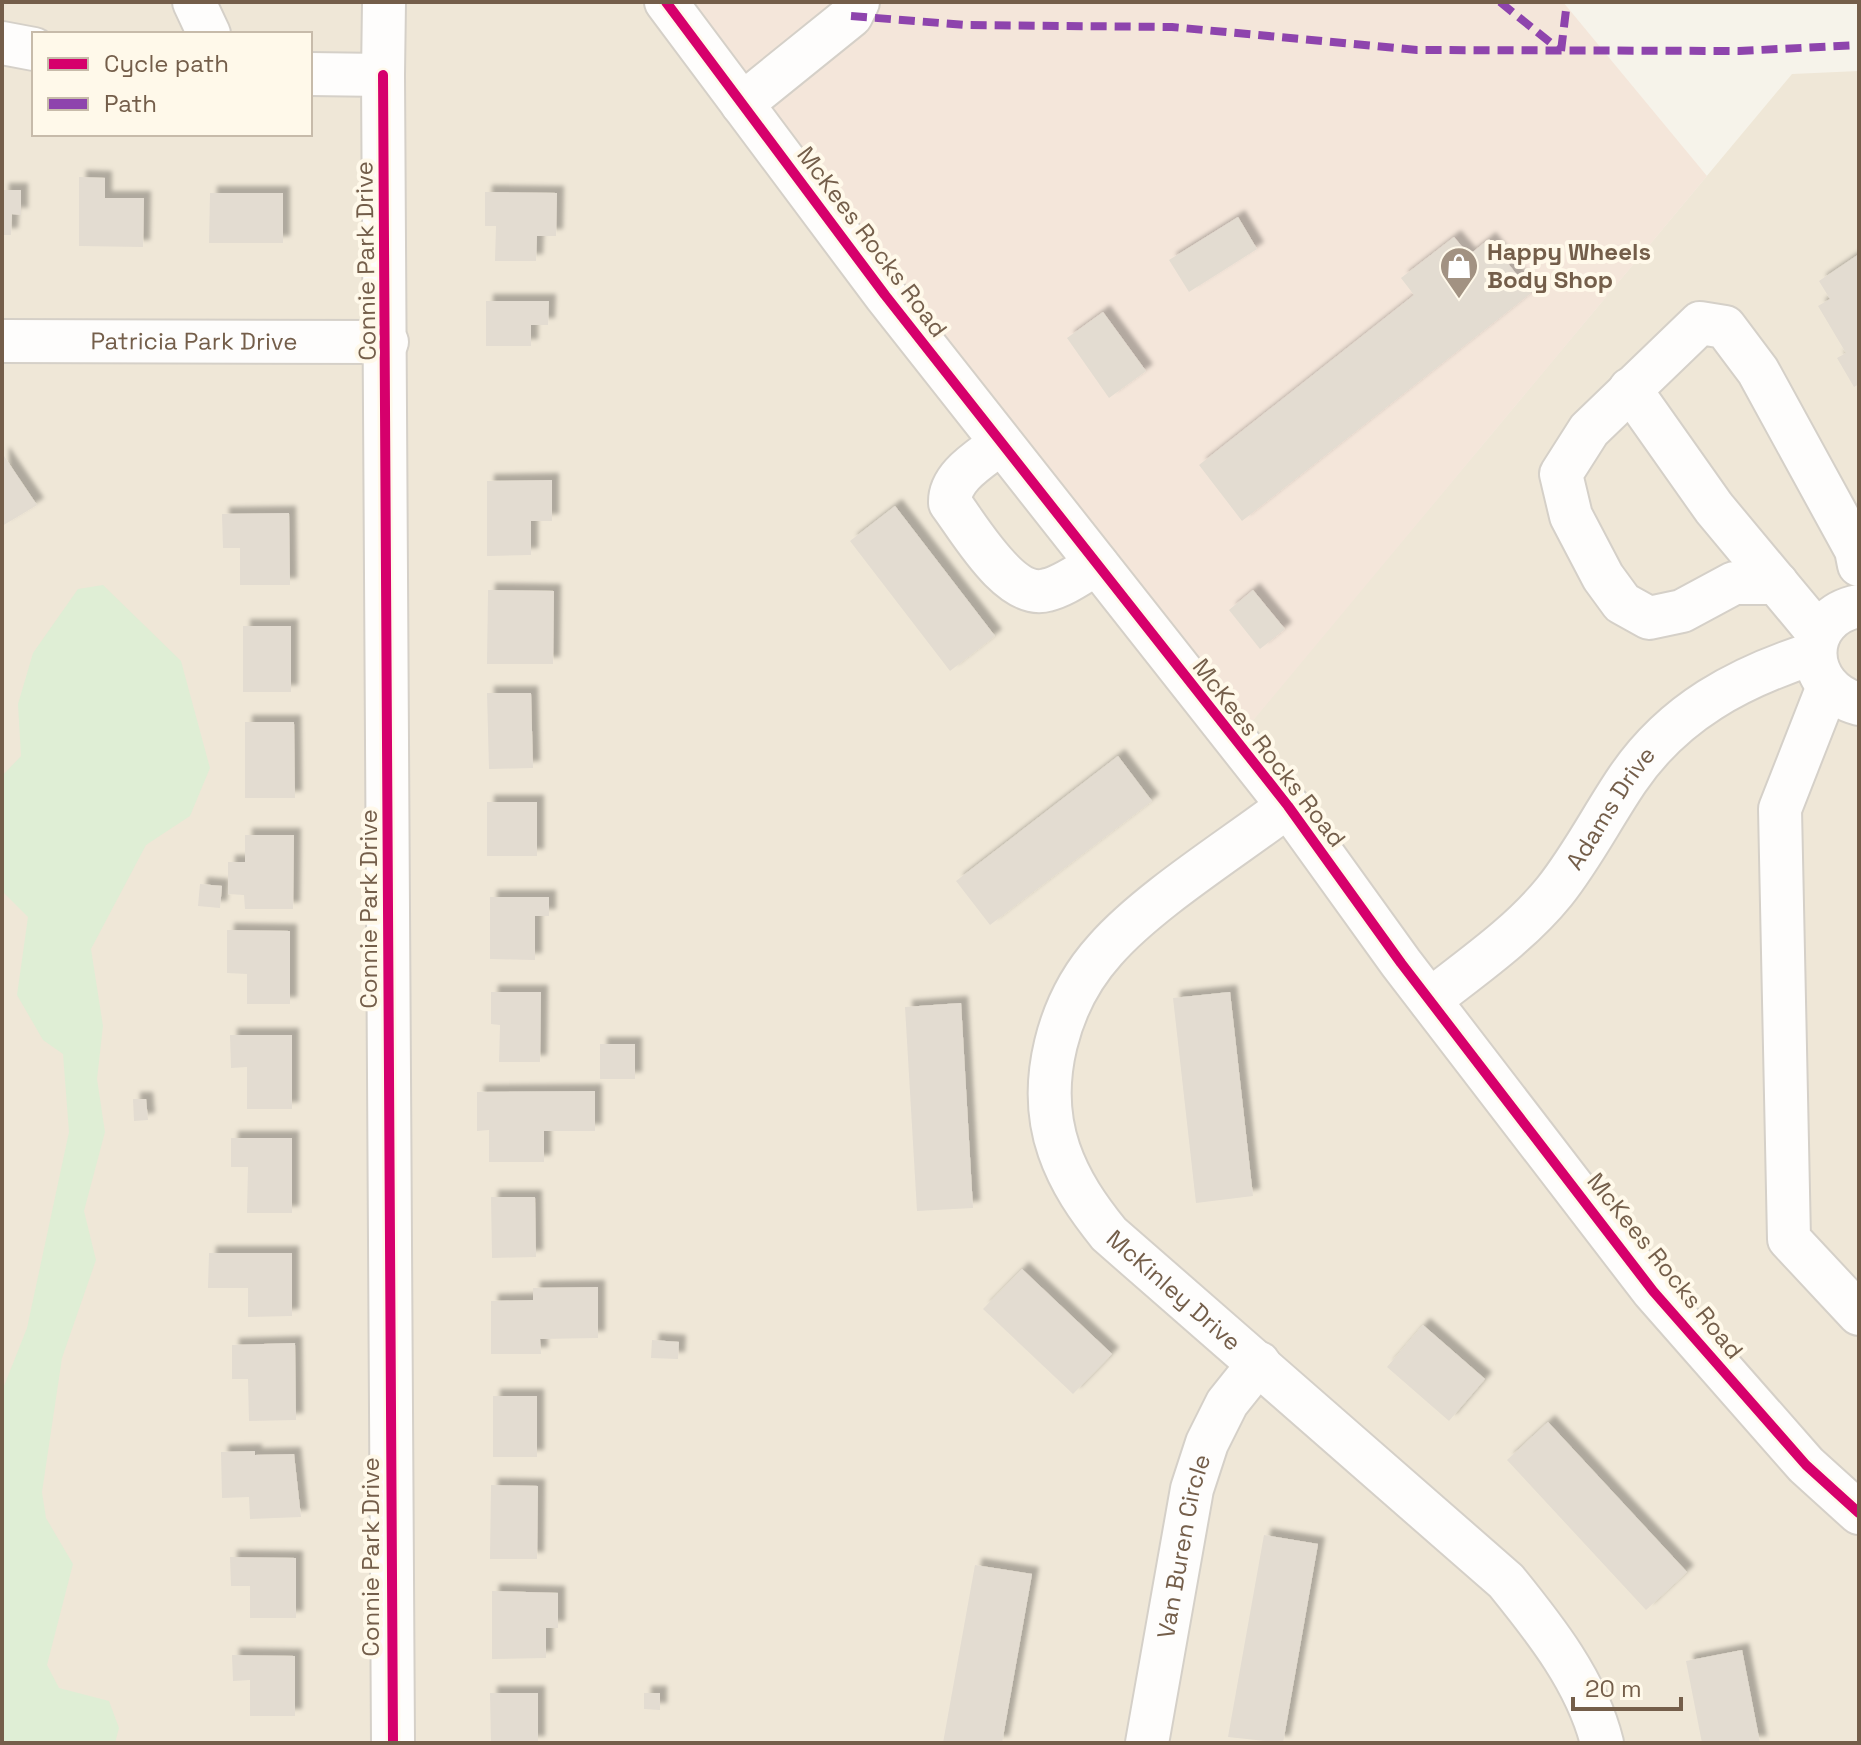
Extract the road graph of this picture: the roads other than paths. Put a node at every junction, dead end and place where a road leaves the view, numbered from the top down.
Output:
1 (194, 2) edge
2 (384, 2) edge
3 (666, 2) edge
4 (858, 2) edge
5 (208, 32) edge
6 (2, 43) edge
7 (32, 49) edge
8 (312, 74) edge
9 (383, 75) junction
10 (742, 104) junction
11 (2, 341) edge
12 (387, 342) junction
13 (1630, 389) junction
14 (1001, 443) junction
15 (1097, 564) junction
16 (1859, 565) edge
17 (1777, 583) junction
18 (1859, 606) edge
19 (1830, 670) edge
20 (1288, 806) junction
21 (1430, 1000) junction
22 (1859, 1314) edge
23 (1259, 1363) junction
24 (1859, 1513) edge
25 (393, 1743) edge
26 (1147, 1743) edge
27 (1602, 1743) edge

1 - 5 street
2 - 9 street, Connie Park Drive
3 - 10 street, McKees Rocks Road
4 - 10 street
6 - 7 street
8 - 9 street
9 - 12 street, Connie Park Drive
10 - 14 street, McKees Rocks Road
11 - 12 street, Patricia Park Drive
12 - 25 street, Connie Park Drive
13 - 16 street
13 - 17 street
13 - 17 street
14 - 15 street, McKees Rocks Road
14 - 15 street
15 - 20 street, McKees Rocks Road
17 - 19 street
18 - 19 street, Adams Drive
19 - 21 street, Adams Drive
19 - 22 street
20 - 21 street, McKees Rocks Road
20 - 23 street, McKinley Drive
21 - 24 street, McKees Rocks Road
23 - 26 street, Van Buren Circle
23 - 27 street, McKinley Drive

